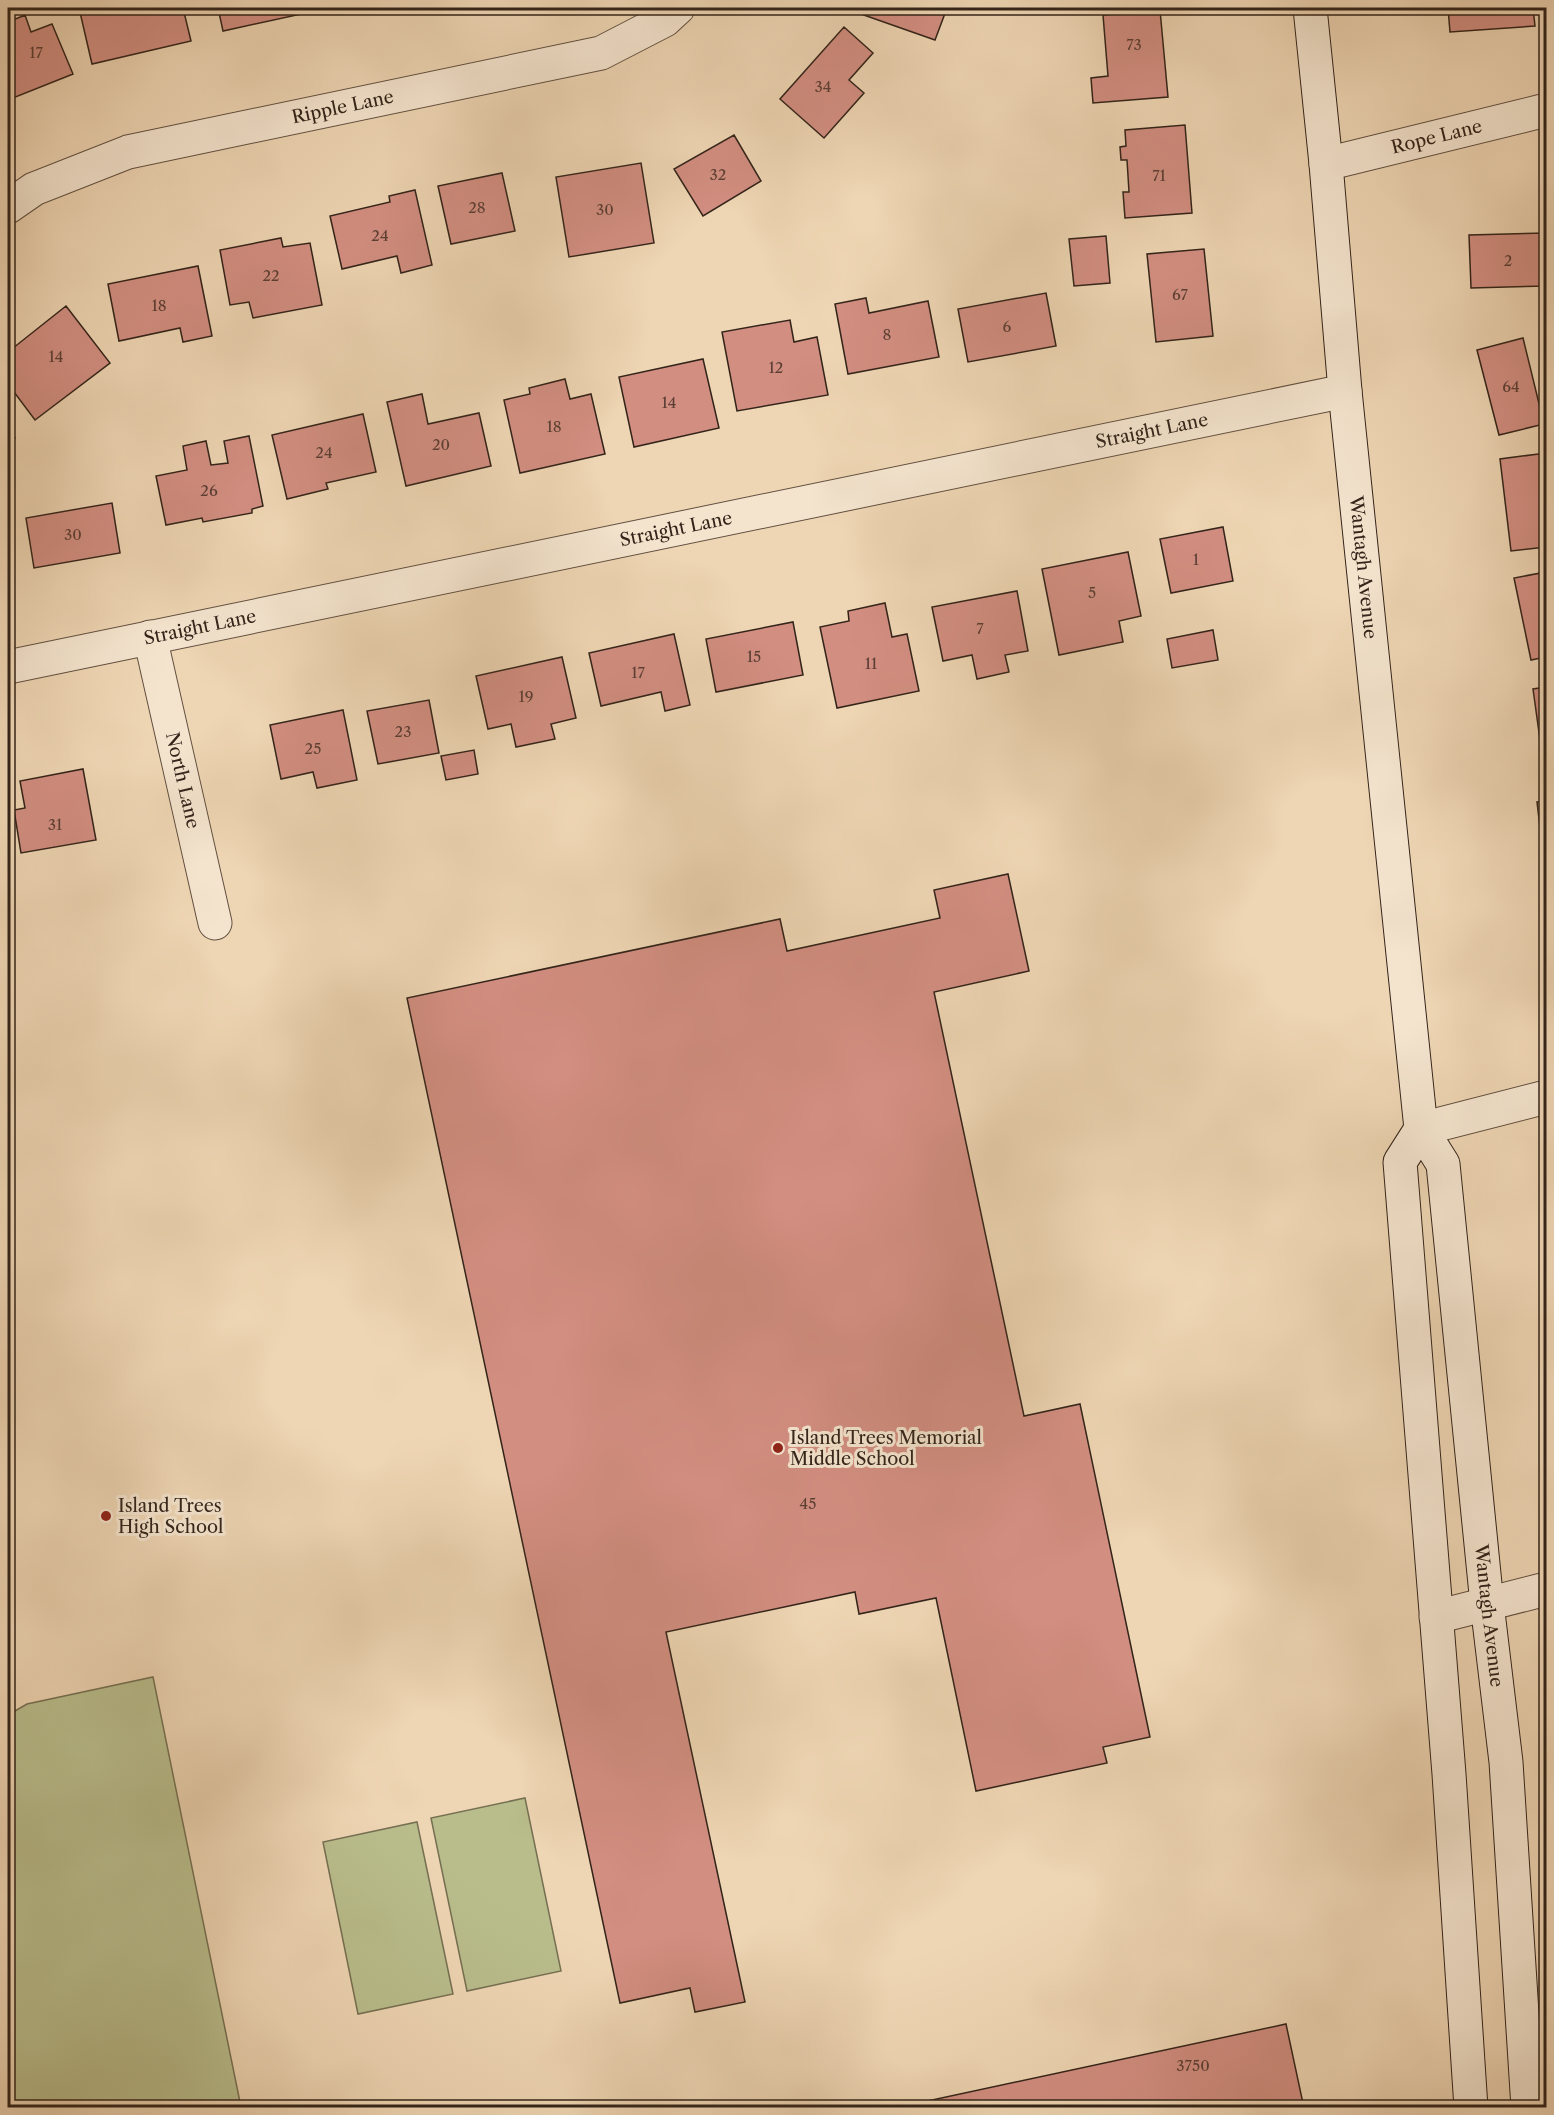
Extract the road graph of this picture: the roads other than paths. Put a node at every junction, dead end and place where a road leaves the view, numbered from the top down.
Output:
1 (678, 8) edge
2 (1310, 8) edge
3 (1546, 110) edge
4 (1326, 164) junction
5 (8, 207) edge
6 (1345, 391) junction
7 (150, 638) junction
8 (8, 667) edge
9 (215, 923) dead end
10 (1546, 1097) edge
11 (1421, 1129) junction
12 (1546, 1589) edge
13 (1487, 1604) junction
14 (1436, 1617) junction
15 (1471, 2108) edge
16 (1528, 2108) edge

1 - 5 main road, Ripple Lane
2 - 4 main road, Wantagh Avenue
3 - 4 main road, Rope Lane
4 - 6 main road, Wantagh Avenue
6 - 7 main road, Straight Lane
6 - 11 main road, Wantagh Avenue
7 - 8 main road, Straight Lane
7 - 9 main road, North Lane
10 - 11 main road
11 - 13 main road, Wantagh Avenue
11 - 14 main road
12 - 13 main road
13 - 14 main road
13 - 16 main road, Wantagh Avenue
14 - 15 main road

